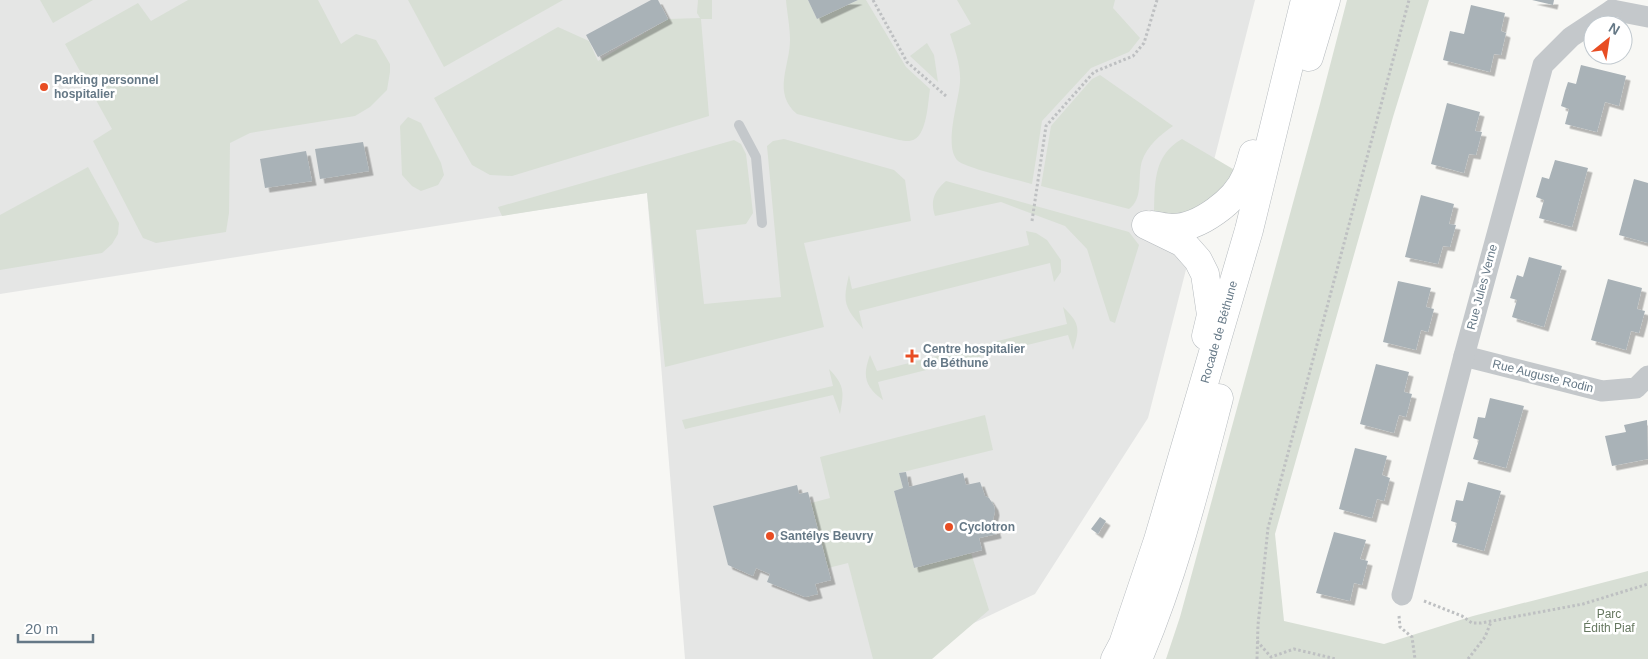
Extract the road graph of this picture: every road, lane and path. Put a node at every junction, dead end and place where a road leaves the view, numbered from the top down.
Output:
1 (873, 0) edge
2 (1157, 0) edge
3 (1305, 0) edge
4 (1326, 0) edge
5 (1409, 0) edge
6 (1612, 5) edge
7 (1648, 17) edge
8 (1294, 44) junction
9 (946, 96) dead end
10 (739, 124) dead end
11 (1032, 221) dead end
12 (762, 223) dead end
13 (1464, 356) junction
14 (1648, 376) edge
15 (1181, 465) junction
16 (1648, 584) edge
17 (1402, 595) junction
18 (1491, 622) junction
19 (1257, 641) junction
20 (1115, 659) edge
21 (1138, 659) edge
22 (1257, 659) edge
23 (1336, 659) edge
24 (1415, 659) edge
25 (1468, 659) edge

1 - 9 path
2 - 11 path
3 - 8 main road, Rocade de Béthune
4 - 21 main road, Rocade de Béthune
5 - 19 path
6 - 7 street
6 - 13 street, Rue Jules Verne
8 - 15 main road, Rocade de Béthune
8 - 15 main road
10 - 12 lane
13 - 14 street, Rue Auguste Rodin
13 - 17 street, Rue Jules Verne
15 - 20 main road, Rocade de Béthune
16 - 18 path
17 - 18 path
17 - 24 path
18 - 25 path
19 - 22 path
19 - 23 path

